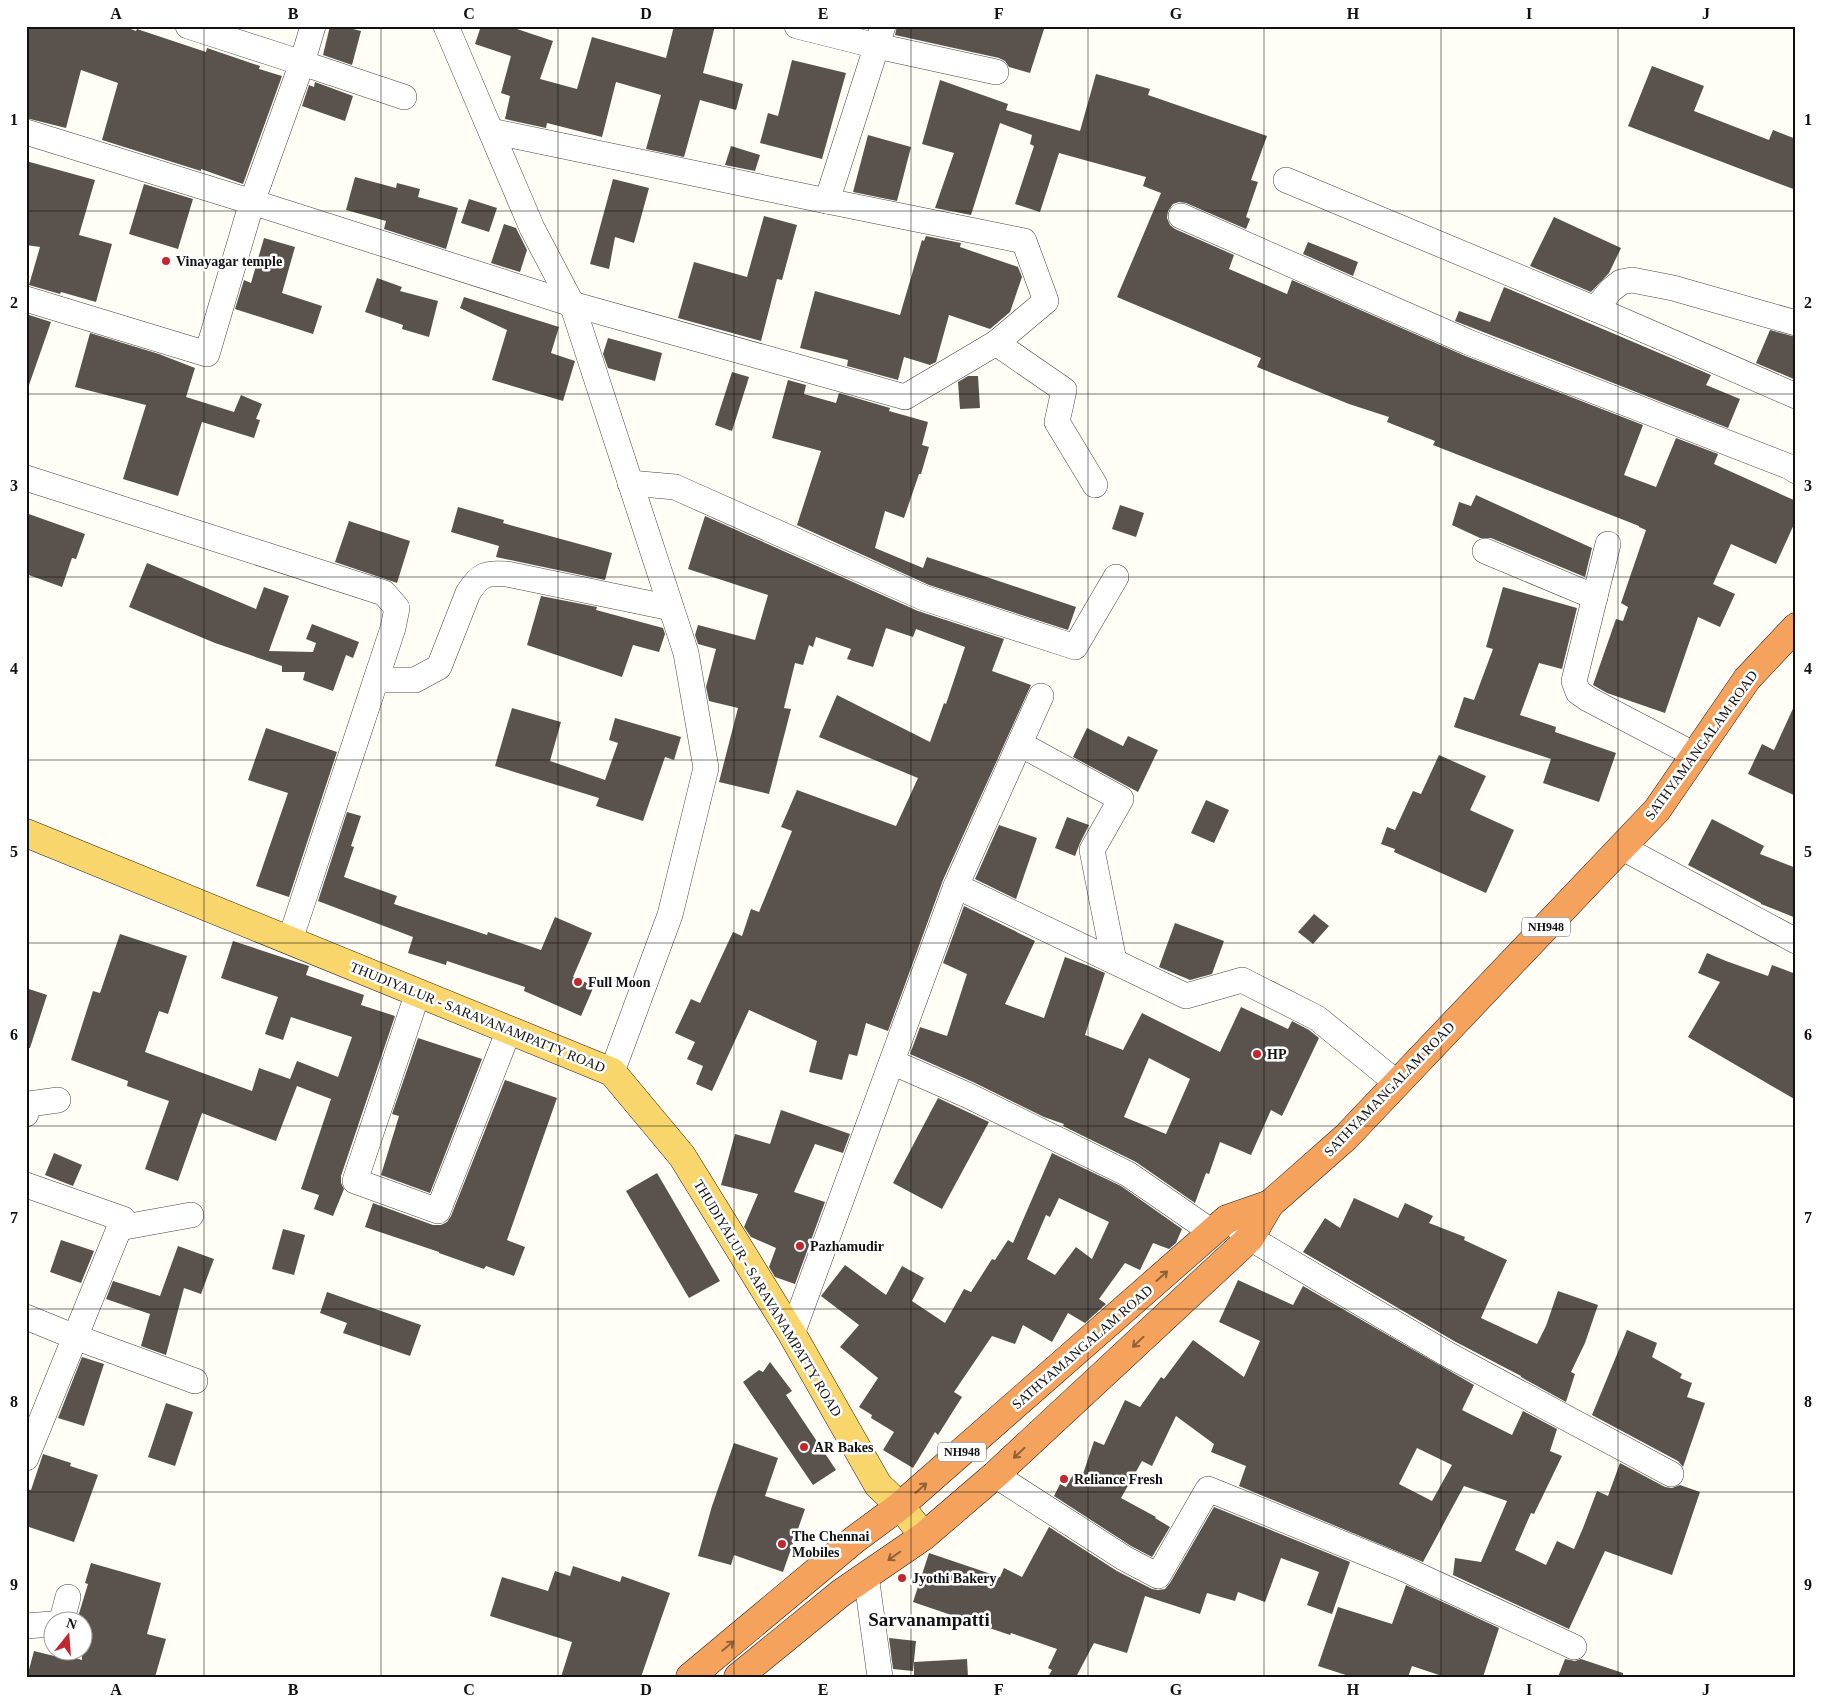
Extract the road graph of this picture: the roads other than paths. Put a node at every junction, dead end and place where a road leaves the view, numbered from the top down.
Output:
1 (188, 26) edge
2 (313, 26) edge
3 (446, 26) edge
4 (798, 26) edge
5 (880, 36) edge
6 (302, 63) junction
7 (996, 72) dead end
8 (404, 97) dead end
9 (491, 131) junction
10 (26, 132) edge
11 (1286, 180) dead end
12 (827, 201) junction
13 (252, 202) junction
14 (1181, 216) dead end
15 (26, 299) edge
16 (572, 304) junction
17 (1595, 309) junction
18 (1796, 324) edge
19 (996, 344) junction
20 (1796, 396) edge
21 (1796, 471) edge
22 (26, 478) edge
23 (630, 483) junction
24 (1095, 485) dead end
25 (1608, 544) dead end
26 (1485, 551) dead end
27 (1116, 577) dead end
28 (1595, 597) junction
29 (671, 608) junction
30 (1796, 627) edge
31 (376, 680) junction
32 (1041, 696) dead end
33 (1020, 744) junction
34 (1695, 755) junction
35 (26, 833) edge
36 (1621, 847) junction
37 (956, 886) junction
38 (290, 940) junction
39 (1796, 941) edge
40 (1114, 961) junction
41 (418, 992) junction
42 (508, 1030) junction
43 (892, 1062) junction
44 (612, 1072) junction
45 (1398, 1083) junction
46 (58, 1100) dead end
47 (26, 1114) edge
48 (26, 1185) edge
49 (1270, 1204) junction
50 (190, 1215) dead end
51 (1220, 1226) junction
52 (119, 1228) junction
53 (1250, 1238) junction
54 (26, 1317) edge
55 (792, 1334) junction
56 (75, 1337) junction
57 (195, 1381) dead end
58 (26, 1458) edge
59 (1671, 1474) dead end
60 (995, 1475) junction
61 (900, 1506) junction
62 (924, 1536) junction
63 (866, 1575) junction
64 (68, 1597) dead end
65 (65, 1610) edge
66 (42, 1625) edge
67 (26, 1626) edge
68 (1574, 1647) dead end
69 (690, 1677) edge
70 (738, 1677) edge
71 (880, 1677) edge

1 - 6 street
2 - 6 street
3 - 9 street
4 - 5 street
5 - 7 street
5 - 12 street
6 - 8 street
6 - 13 street
9 - 12 street
9 - 16 street
10 - 13 street
11 - 17 street
12 - 19 street
13 - 15 street
13 - 16 street
14 - 21 street
16 - 19 street
16 - 23 street
17 - 18 street
17 - 20 street
19 - 24 street
22 - 31 street
23 - 27 street
23 - 29 street
25 - 28 street
26 - 28 street
28 - 34 street
29 - 31 street
29 - 44 street
30 - 34 highway, SATHYAMANGALAM ROAD / NH948
31 - 38 street
32 - 33 street
33 - 37 street
33 - 40 street
34 - 36 highway, SATHYAMANGALAM ROAD / NH948
35 - 38 main road, THUDIYALUR - SARAVANAMPATTY ROAD
36 - 39 street
36 - 45 highway, SATHYAMANGALAM ROAD / NH948
37 - 40 street
37 - 43 street
38 - 41 main road, THUDIYALUR - SARAVANAMPATTY ROAD
40 - 45 street
41 - 42 main road, THUDIYALUR - SARAVANAMPATTY ROAD
41 - 42 street
42 - 44 main road, THUDIYALUR - SARAVANAMPATTY ROAD
43 - 51 street
43 - 55 street
44 - 55 main road, THUDIYALUR - SARAVANAMPATTY ROAD
45 - 49 highway, SATHYAMANGALAM ROAD / NH948
46 - 47 street
48 - 52 street
49 - 51 highway, SATHYAMANGALAM ROAD / NH948
49 - 53 highway, NH948
50 - 52 street
51 - 53 street
61 -> 51 highway, SATHYAMANGALAM ROAD / NH948
52 - 56 street
53 - 59 street
53 -> 60 highway, NH948
54 - 56 street
55 - 61 main road, THUDIYALUR - SARAVANAMPATTY ROAD
56 - 57 street
56 - 58 street
60 - 62 highway, NH948
60 - 68 street
61 - 62 main road, THUDIYALUR - SARAVANAMPATTY ROAD
69 -> 61 highway, SATHYAMANGALAM ROAD / NH948
62 -> 63 highway, NH948
63 - 70 highway, NH948
63 - 71 street
64 - 65 street
66 - 67 street

